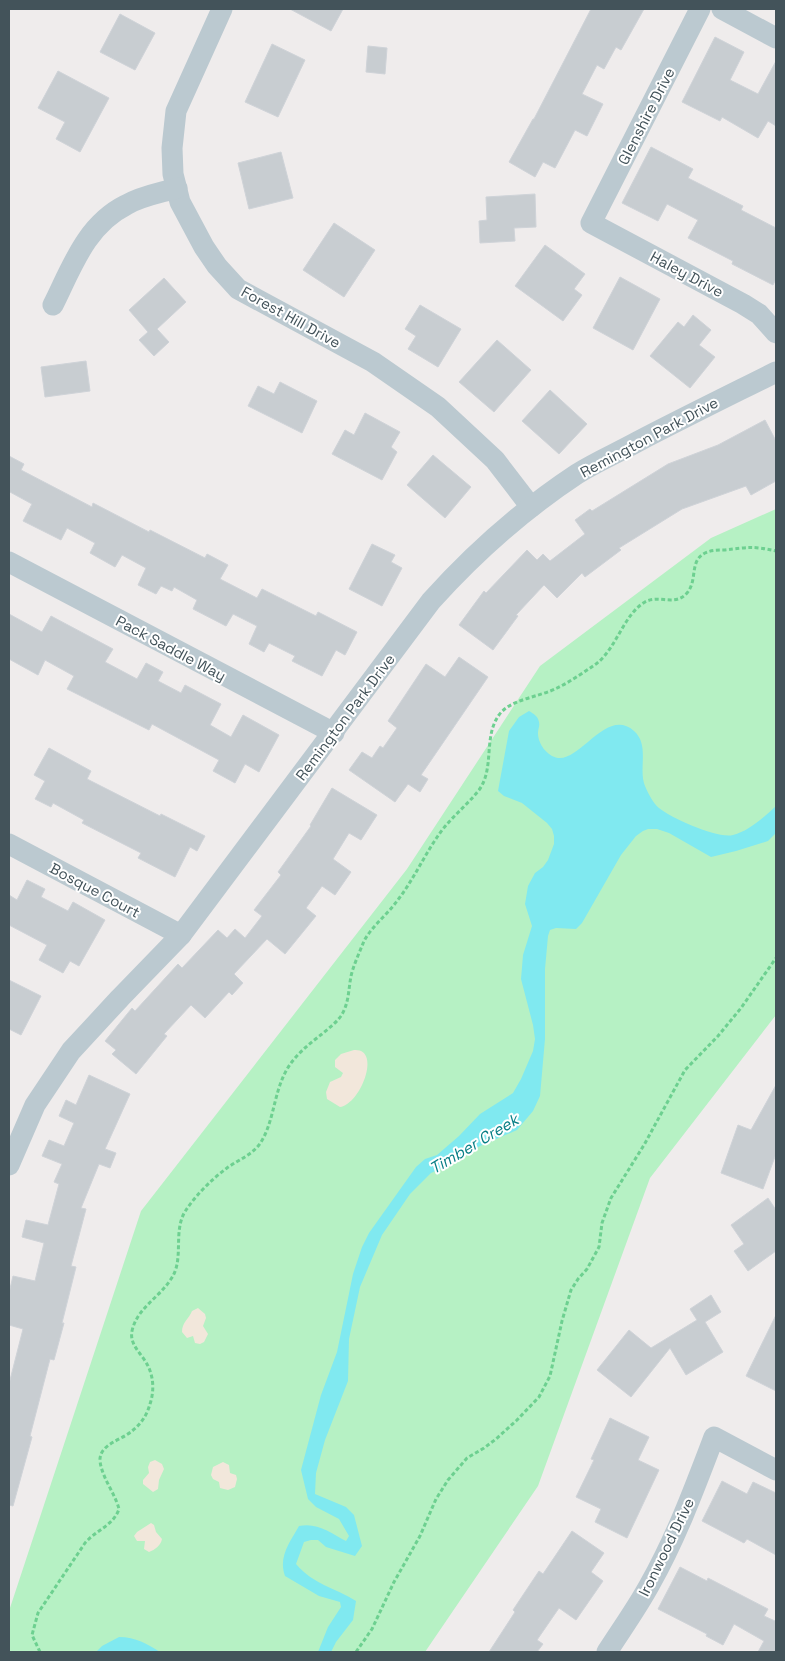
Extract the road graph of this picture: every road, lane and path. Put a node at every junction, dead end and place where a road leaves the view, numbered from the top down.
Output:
1 (222, 9) edge
2 (700, 9) edge
3 (722, 9) edge
4 (776, 38) edge
5 (177, 188) junction
6 (591, 223) joint
7 (54, 305) dead end
8 (776, 333) edge
9 (776, 372) edge
10 (530, 507) junction
11 (776, 550) edge
12 (9, 562) edge
13 (334, 733) junction
14 (9, 844) edge
15 (181, 935) junction
16 (776, 958) edge
17 (9, 1165) edge
18 (776, 1470) edge
19 (614, 1650) edge
20 (40, 1652) edge
21 (356, 1652) edge

1 - 5 street, Forest Hill Drive
2 - 6 street, Glenshire Drive
3 - 4 street
5 - 7 street
5 - 10 street, Forest Hill Drive
6 - 8 street, Haley Drive
9 - 10 street, Remington Park Drive
10 - 13 street, Remington Park Drive
11 - 20 path
12 - 13 street, Pack Saddle Way
13 - 15 street, Remington Park Drive
14 - 15 street, Bosque Court
15 - 17 street, Remington Park Drive
16 - 21 path
18 - 19 street, Ironwood Drive

